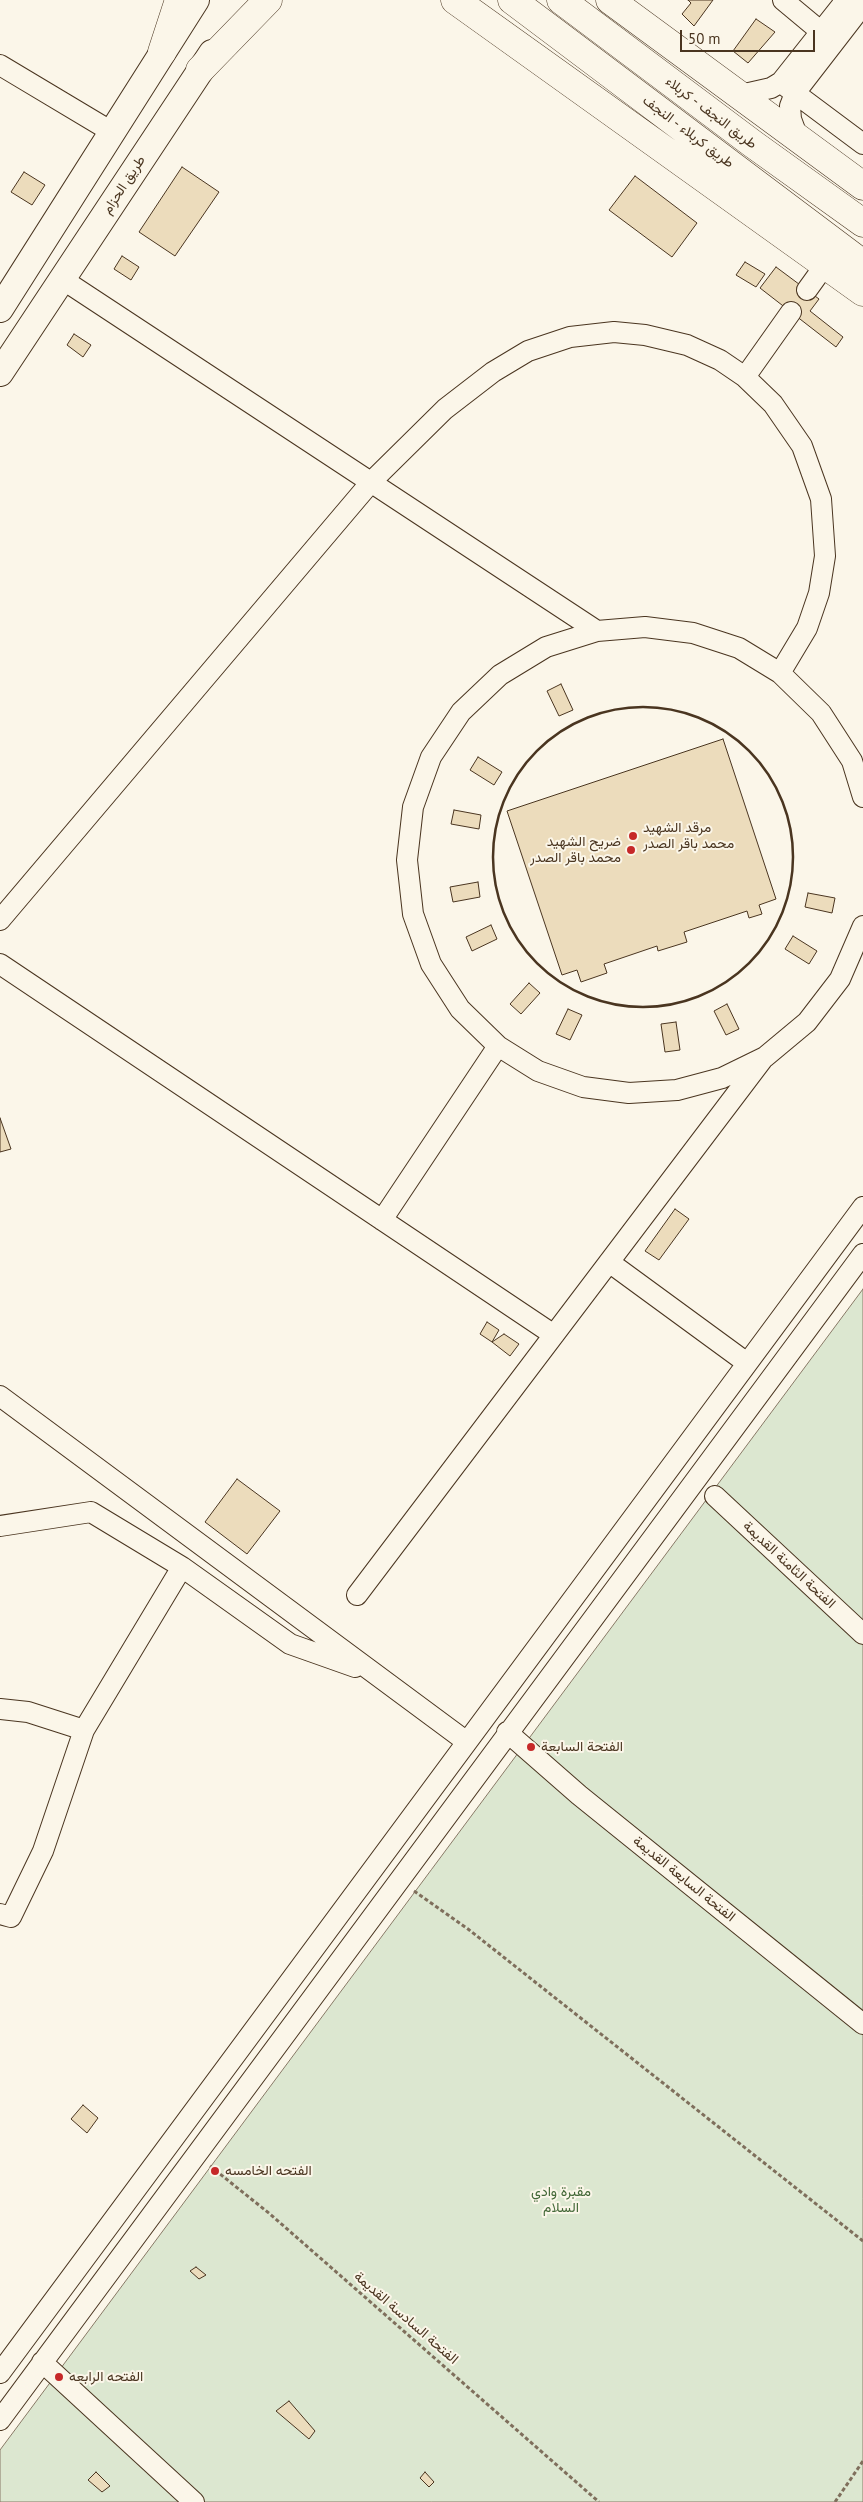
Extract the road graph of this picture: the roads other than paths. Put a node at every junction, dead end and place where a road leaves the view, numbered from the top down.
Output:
1 (179, 0) edge
2 (196, 0) edge
3 (253, 0) edge
4 (268, 0) edge
5 (455, 0) edge
6 (512, 0) edge
7 (560, 0) edge
8 (610, 0) edge
9 (783, 0) edge
10 (846, 0) edge
11 (863, 4) edge
12 (828, 37) junction
13 (162, 52) junction
14 (0, 65) edge
15 (200, 70) junction
16 (788, 88) junction
17 (740, 95) junction
18 (112, 132) junction
19 (798, 138) junction
20 (863, 144) edge
21 (863, 186) edge
22 (863, 223) edge
23 (863, 264) edge
24 (825, 265) junction
25 (62, 279) junction
26 (807, 290) dead end
27 (863, 292) edge
28 (1, 305) edge
29 (791, 312) dead end
30 (0, 373) edge
31 (745, 377) junction
32 (370, 482) junction
33 (597, 631) junction
34 (780, 673) junction
35 (863, 797) edge
36 (0, 920) edge
37 (863, 928) edge
38 (0, 964) edge
39 (498, 1046) junction
40 (765, 1057) junction
41 (863, 1207) edge
42 (382, 1220) junction
43 (863, 1254) edge
44 (609, 1262) junction
45 (554, 1335) junction
46 (748, 1363) junction
47 (0, 1396) edge
48 (715, 1496) dead end
49 (0, 1526) edge
50 (182, 1567) junction
51 (357, 1595) dead end
52 (863, 1634) edge
53 (375, 1674) junction
54 (0, 1709) edge
55 (84, 1730) junction
56 (507, 1732) junction
57 (467, 1742) junction
58 (0, 1914) edge
59 (863, 2024) edge
60 (217, 2079) junction
61 (243, 2092) junction
62 (185, 2122) junction
63 (201, 2148) junction
64 (42, 2362) junction
65 (0, 2373) edge
66 (0, 2420) edge
67 (194, 2502) edge

1 - 13 highway
2 - 13 main road
3 - 15 main road, طريق الحزام
4 - 15 highway
5 - 24 highway
6 - 23 highway, طريق کربلاء - النجف
7 - 22 highway, طريق النجف - کربلاء
8 - 17 highway
9 - 12 street
10 - 12 street
11 - 12 street
12 - 16 street
13 - 18 main road
14 - 18 street
15 - 25 main road, طريق الحزام
16 - 17 street
16 - 19 street
16 - 20 street
17 - 19 highway
18 - 28 main road
19 - 21 highway
24 - 26 street
24 - 27 highway
25 - 30 main road, طريق الحزام
25 - 32 street
29 - 31 street
31 - 32 street
31 - 34 street
32 - 33 street
32 - 36 street
33 - 34 street
33 - 39 street
34 - 35 street
37 - 40 street
38 - 42 street
39 - 40 street
39 - 42 street
40 - 44 street
41 - 46 street
42 - 45 street
43 - 56 street
44 - 45 street
44 - 46 street
45 - 51 street
46 - 57 street
47 - 53 street
48 - 52 street, الفتحة الثامنة القديمة
49 - 50 street
50 - 53 street
50 - 55 street
53 - 57 street
54 - 55 street
55 - 58 street
56 - 59 street, الفتحة السابعة القديمة
56 - 61 street
57 - 60 street
60 - 61 street
60 - 62 street
61 - 63 street
62 - 63 street
62 - 65 street
63 - 64 street
64 - 66 street
64 - 67 street

